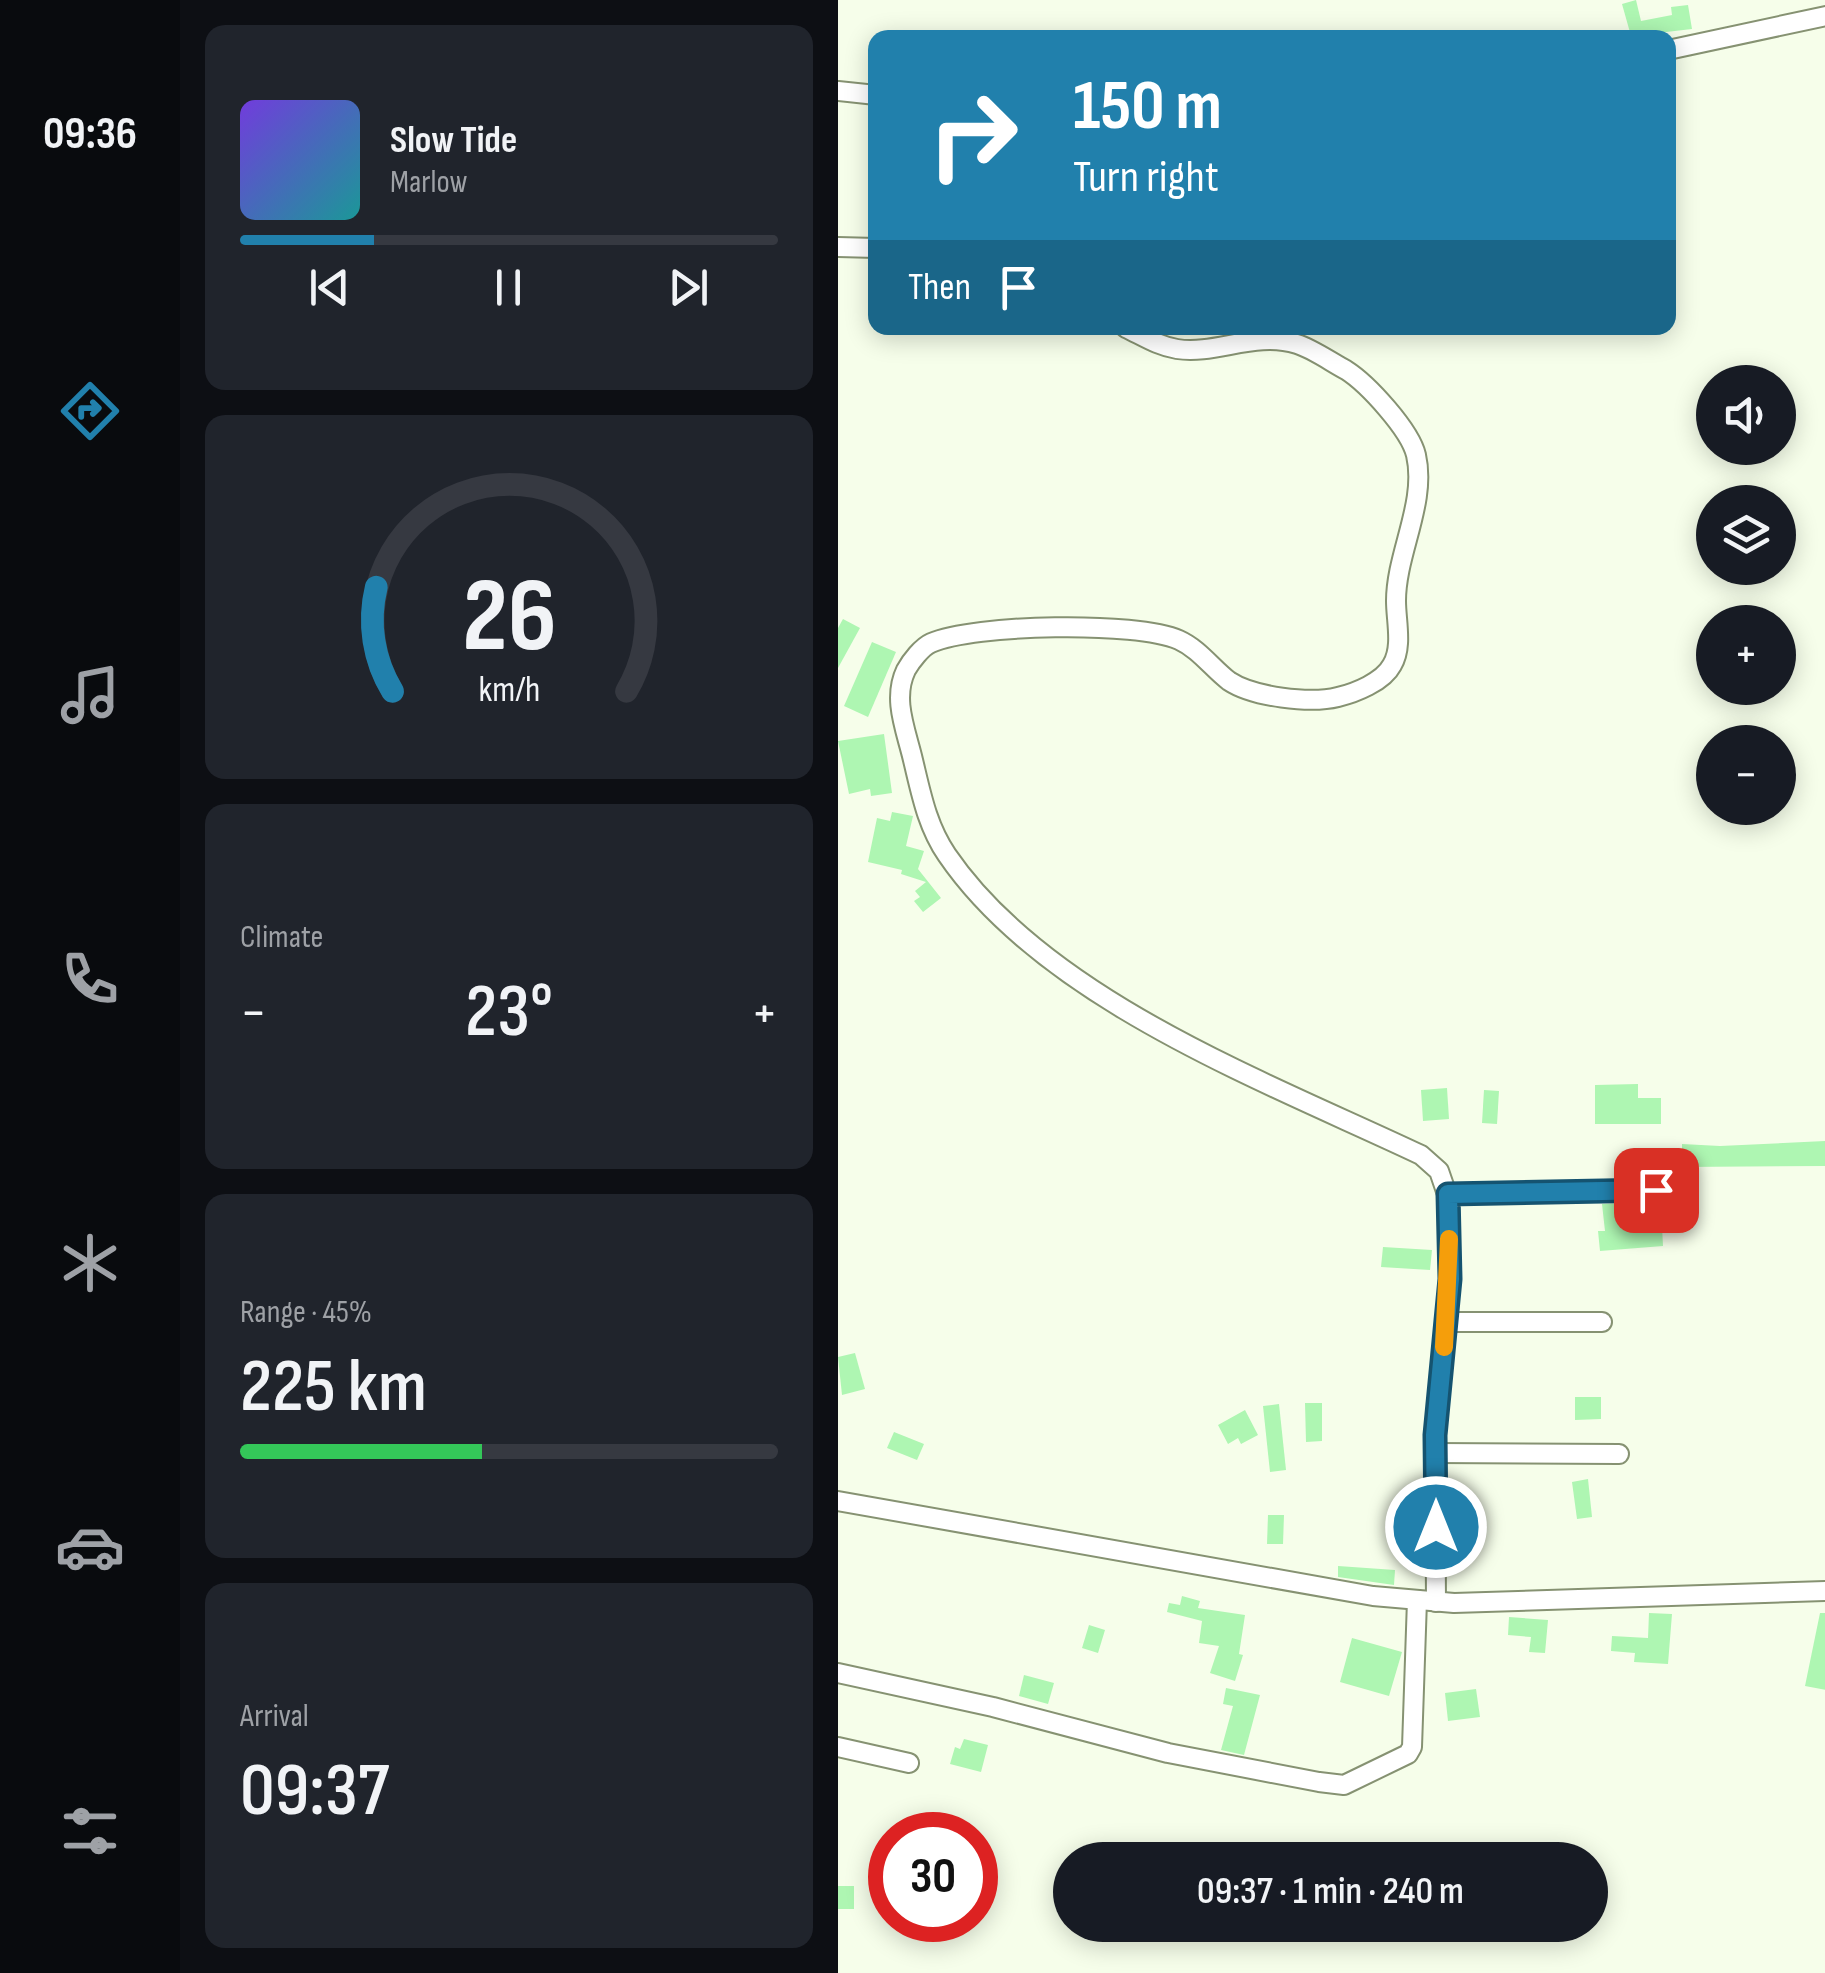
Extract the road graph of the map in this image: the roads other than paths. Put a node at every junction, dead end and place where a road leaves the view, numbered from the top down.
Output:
1 (1826, 16) edge
2 (1676, 48) edge
3 (838, 91) edge
4 (868, 94) edge
5 (838, 247) edge
6 (868, 248) edge
7 (1140, 335) edge
8 (1656, 1190) dead end
9 (1448, 1194) junction
10 (1446, 1322) junction
11 (1602, 1322) dead end
12 (1436, 1453) junction
13 (1619, 1454) dead end
14 (838, 1502) edge
15 (1826, 1592) edge
16 (1427, 1601) junction
17 (838, 1672) edge
18 (838, 1748) edge
19 (909, 1763) dead end

1 - 2 street
3 - 4 street
5 - 6 street
7 - 9 street
8 - 9 street
9 - 10 street
10 - 11 street
10 - 12 street
12 - 13 street
12 - 16 street
14 - 16 street
15 - 16 street
16 - 17 street
18 - 19 street

